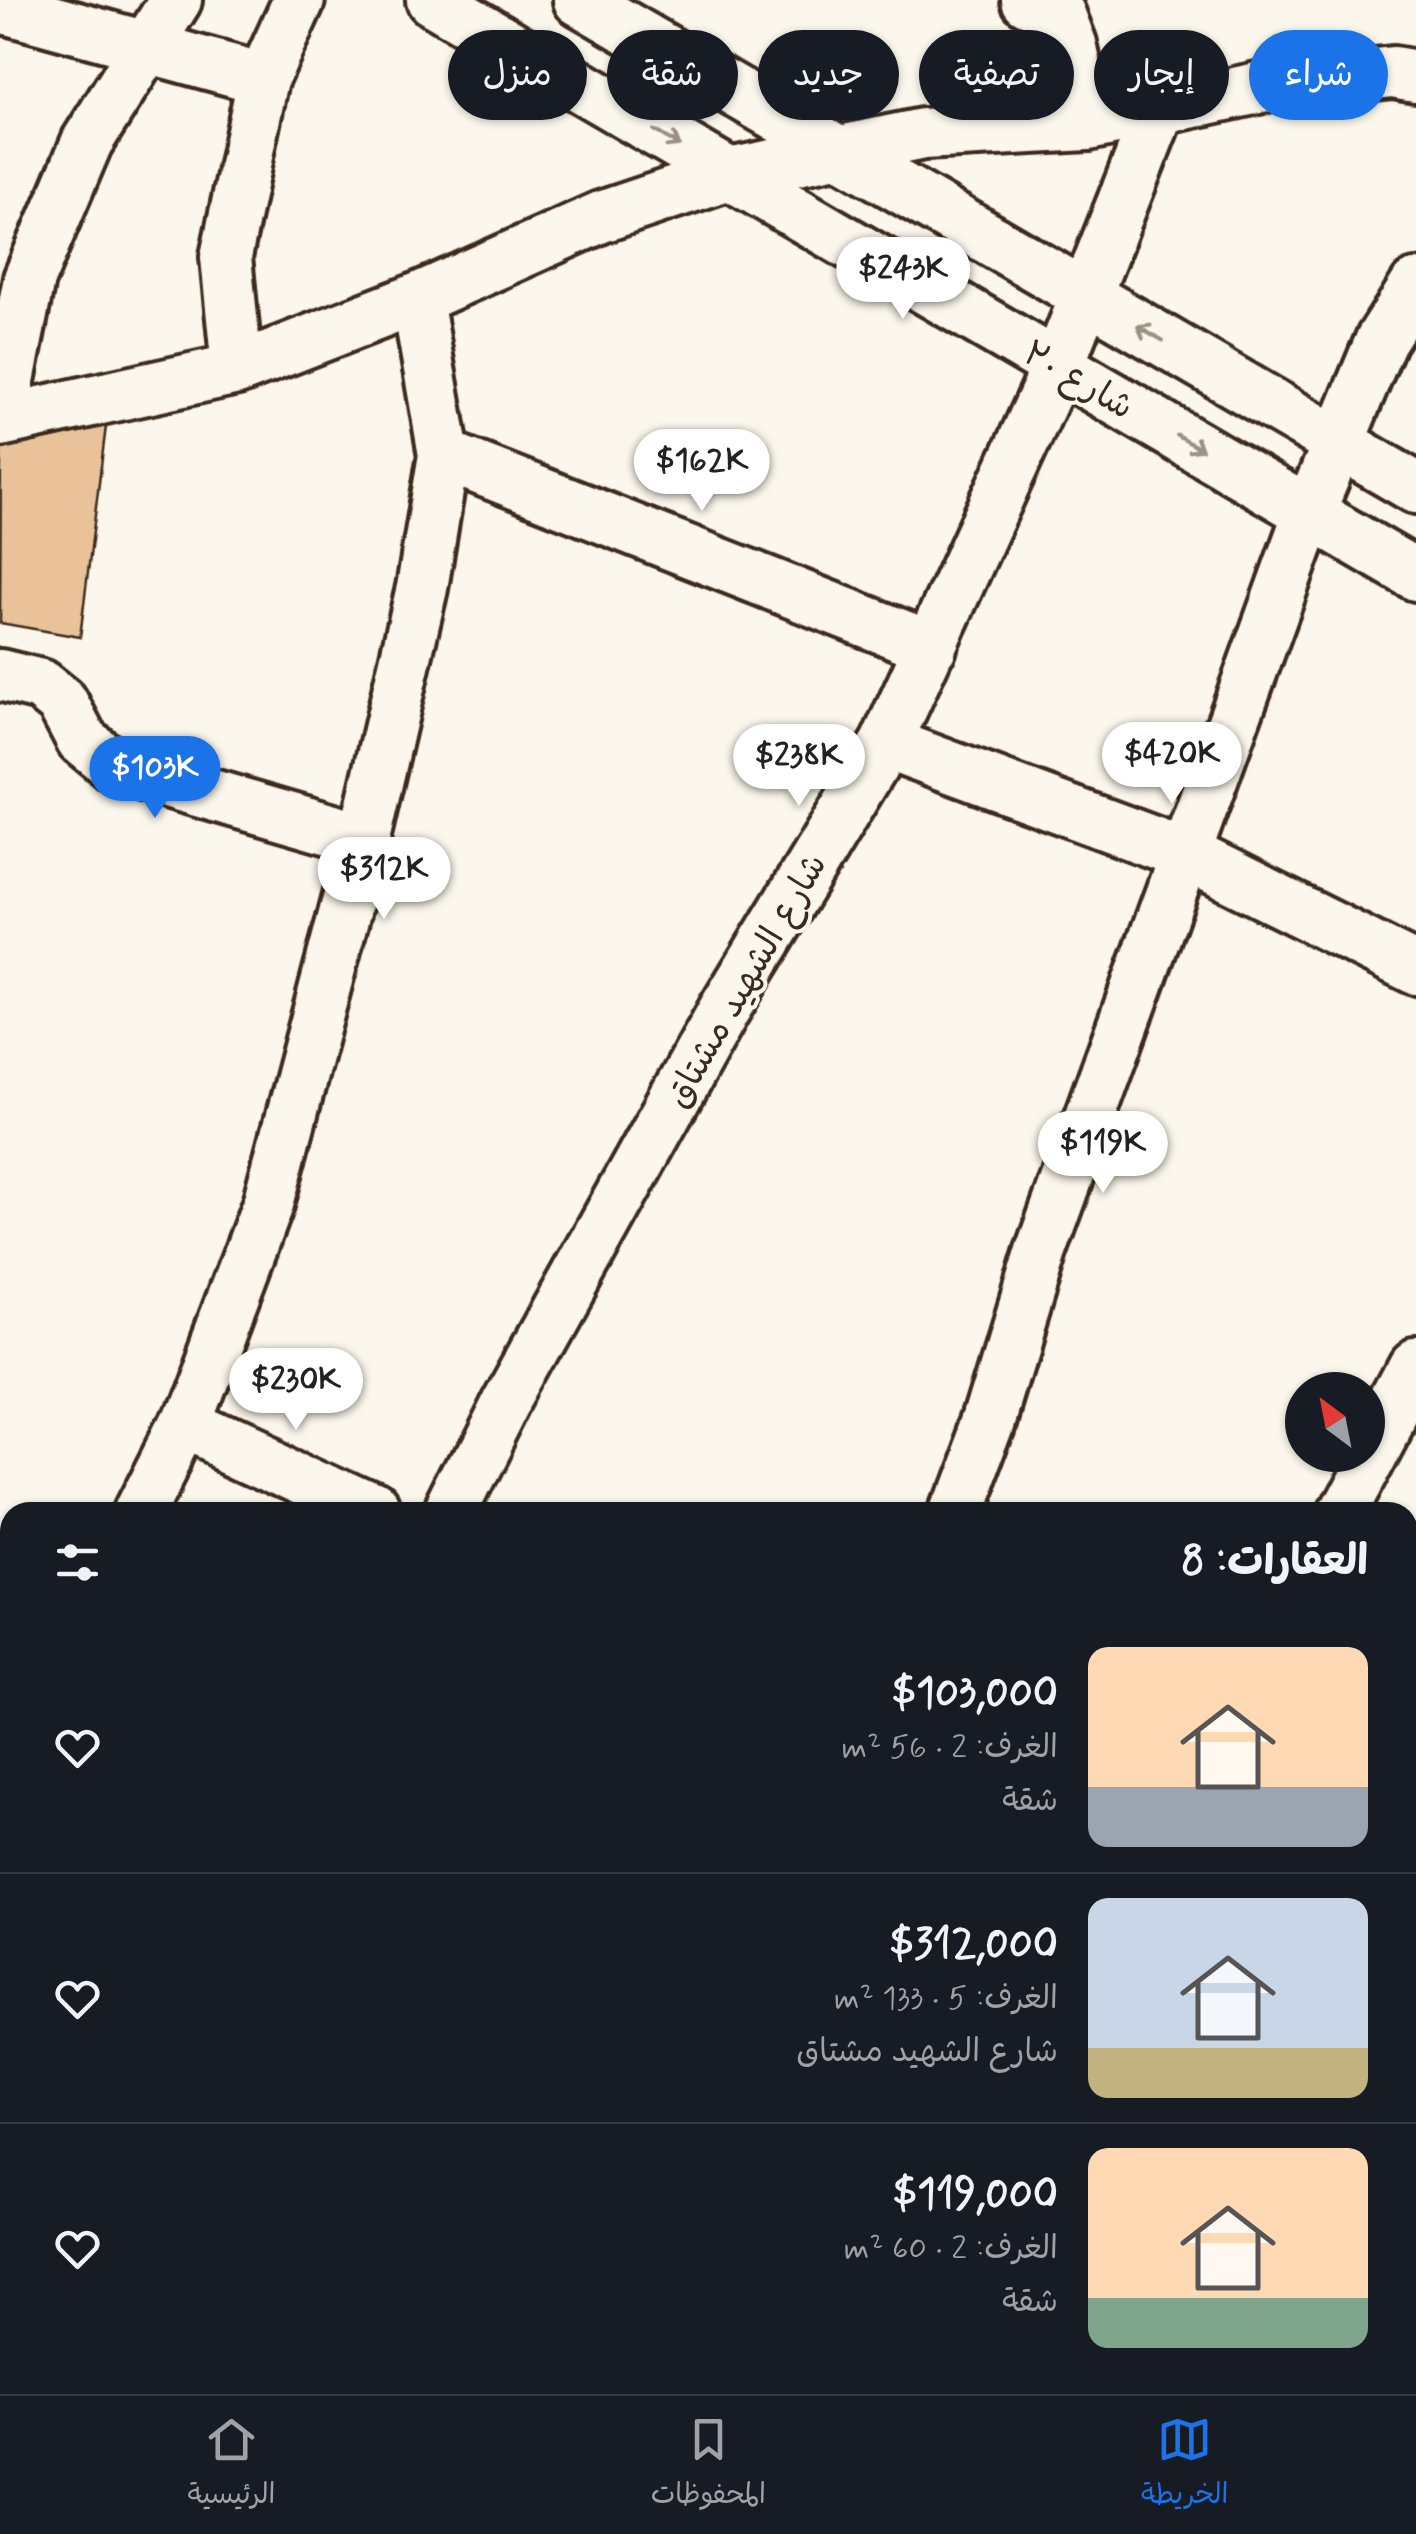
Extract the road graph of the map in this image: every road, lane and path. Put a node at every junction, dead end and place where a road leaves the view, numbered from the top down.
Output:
1 (176, 0) edge
2 (299, 0) edge
3 (432, 0) edge
4 (579, 0) edge
5 (1027, 0) edge
6 (0, 7) edge
7 (150, 48) junction
8 (1416, 76) edge
9 (263, 80) junction
10 (1229, 94) edge
11 (1109, 120) edge
12 (1155, 120) edge
13 (1088, 125) junction
14 (836, 149) junction
15 (729, 174) junction
16 (1416, 286) edge
17 (1087, 296) junction
18 (417, 298) junction
19 (1058, 366) junction
20 (238, 369) junction
21 (1, 421) edge
22 (1337, 442) junction
23 (444, 455) junction
24 (1416, 488) edge
25 (1309, 513) junction
26 (1416, 575) edge
27 (931, 647) junction
28 (0, 675) edge
29 (886, 742) junction
30 (364, 839) junction
31 (1185, 854) junction
32 (1416, 969) edge
33 (1416, 1367) edge
34 (185, 1426) junction
35 (146, 1502) edge
36 (353, 1502) edge
37 (456, 1502) edge
38 (959, 1502) edge
39 (1344, 1502) edge

1 - 7 street
2 - 9 street
3 -> 15 street, شارع ٣٠
4 - 14 street
5 - 13 street
6 - 7 street
7 - 9 street
7 - 21 street
8 - 10 street
9 - 20 street
11 - 13 street
12 - 17 street, شارع الشهيد مشتاق
13 - 14 street
14 - 15 street
14 - 17 street
15 - 18 street
15 - 19 street, شارع ٣٠
16 - 22 street
17 - 19 street, شارع الشهيد مشتاق
22 -> 17 street
18 - 20 street
18 - 23 street
19 -> 25 street, شارع ٣٠
19 - 27 street, شارع الشهيد مشتاق
20 - 21 street
22 - 24 street
22 - 25 street
23 - 27 street
23 - 30 street
25 - 26 street, شارع ٣٠
25 - 31 street
27 - 29 street, شارع الشهيد مشتاق
28 - 30 street
29 - 31 street
29 - 37 street, شارع الشهيد مشتاق
30 - 34 street
31 - 32 street
31 - 38 street
33 - 39 street
34 - 35 street
34 - 36 street

